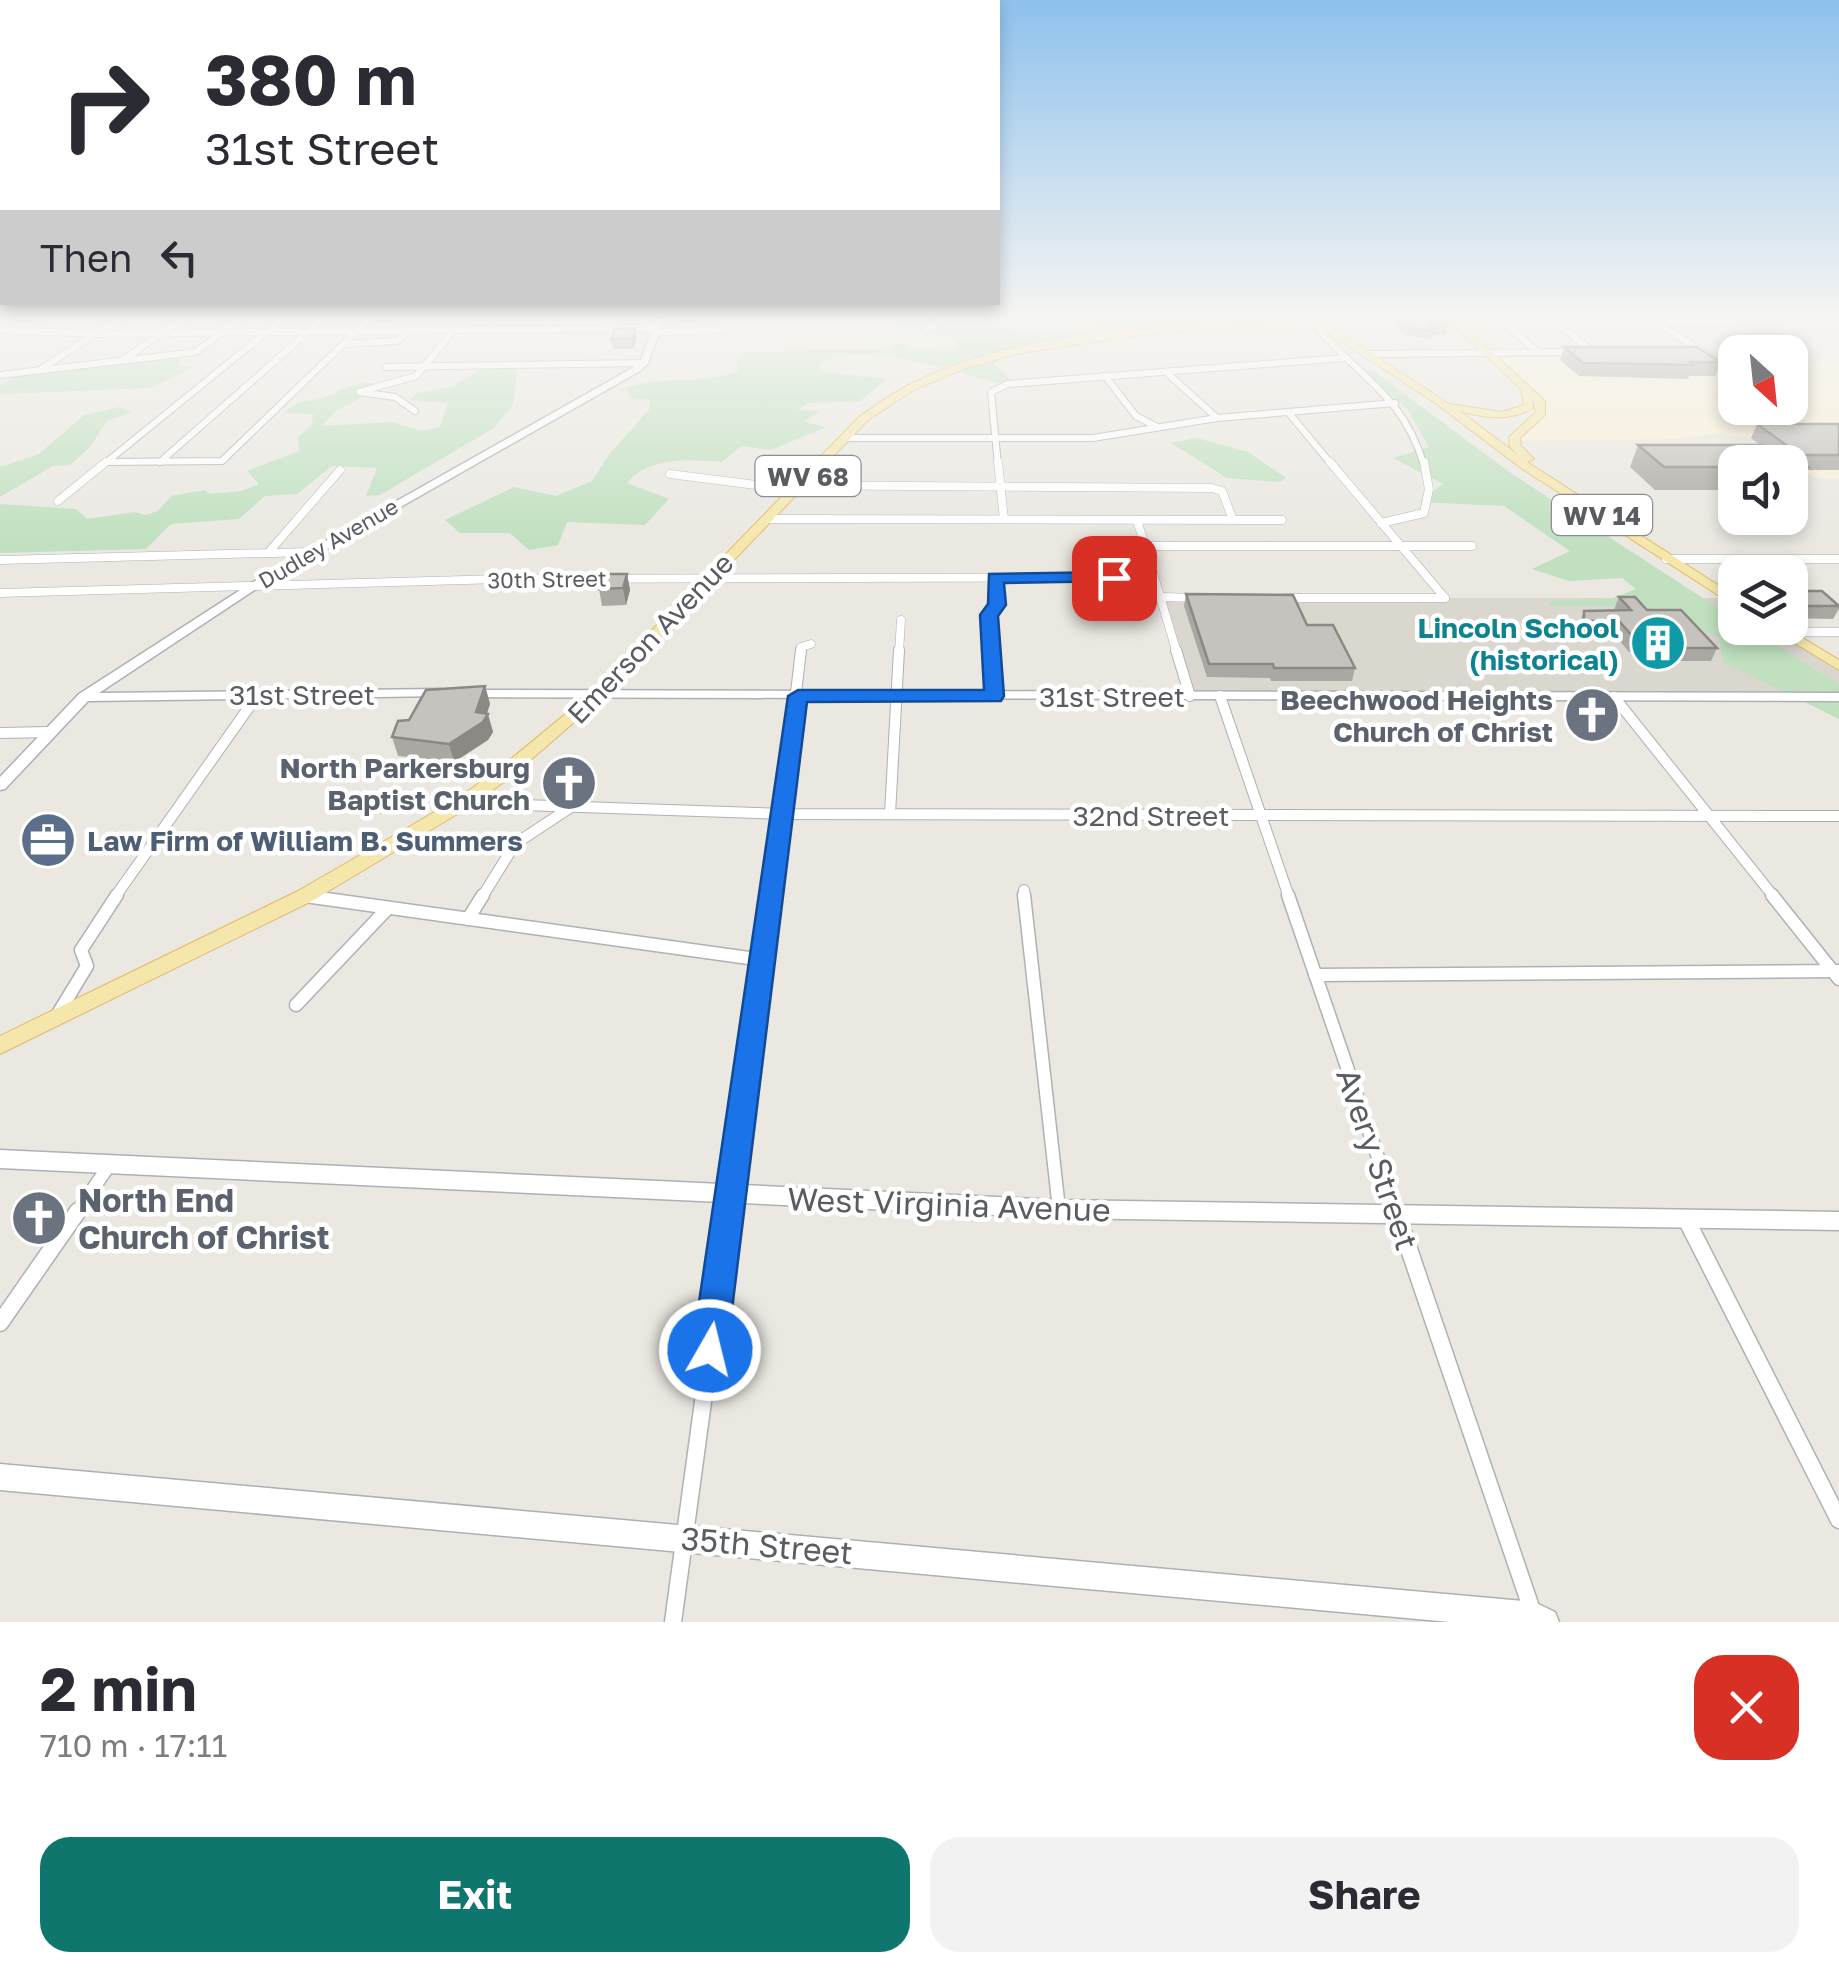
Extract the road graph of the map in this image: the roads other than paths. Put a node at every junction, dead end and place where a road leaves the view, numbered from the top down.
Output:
1 (191, 394) edge
2 (237, 394) edge
3 (292, 394) edge
4 (372, 394) edge
5 (590, 394) edge
6 (899, 394) edge
7 (991, 394) edge
8 (1119, 394) edge
9 (1190, 394) edge
10 (1384, 394) edge
11 (1427, 394) edge
12 (1527, 394) edge
13 (1531, 394) edge
14 (1395, 403) junction
15 (1442, 403) junction
16 (415, 411) dead end
17 (1288, 412) junction
18 (1216, 418) junction
19 (1158, 428) junction
20 (1482, 432) junction
21 (845, 438) junction
22 (996, 438) junction
23 (1515, 444) junction
24 (106, 462) junction
25 (160, 462) junction
26 (340, 470) dead end
27 (1538, 472) junction
28 (670, 474) dead end
29 (799, 485) junction
30 (1000, 486) junction
31 (58, 501) dead end
32 (766, 518) junction
33 (1004, 520) junction
34 (1137, 520) junction
35 (1233, 520) junction
36 (1282, 520) dead end
37 (1381, 523) junction
38 (1145, 546) junction
39 (1400, 546) junction
40 (1472, 546) dead end
41 (309, 552) junction
42 (268, 553) junction
43 (1839, 558) edge
44 (1666, 559) junction
45 (0, 560) edge
46 (1154, 577) junction
47 (709, 578) junction
48 (995, 578) junction
49 (252, 587) junction
50 (1718, 591) edge
51 (0, 593) edge
52 (1160, 598) junction
53 (1217, 598) edge
54 (1274, 598) edge
55 (901, 620) dead end
56 (1808, 631) edge
57 (1839, 632) edge
58 (812, 644) dead end
59 (1805, 645) edge
60 (1839, 666) edge
61 (258, 693) junction
62 (596, 696) junction
63 (798, 696) junction
64 (894, 696) junction
65 (994, 696) junction
66 (1190, 696) junction
67 (1220, 696) junction
68 (1614, 697) junction
69 (1839, 697) edge
70 (84, 698) junction
71 (49, 732) junction
72 (0, 733) edge
73 (0, 786) edge
74 (463, 803) junction
75 (572, 806) junction
76 (783, 814) junction
77 (890, 814) junction
78 (1260, 815) junction
79 (1709, 816) junction
80 (1839, 816) edge
81 (1024, 890) dead end
82 (305, 896) junction
83 (388, 908) junction
84 (468, 919) junction
85 (763, 960) junction
86 (1315, 974) junction
87 (1837, 974) edge
88 (296, 1005) dead end
89 (55, 1019) junction
90 (0, 1046) edge
91 (0, 1158) edge
92 (112, 1162) junction
93 (731, 1196) junction
94 (1059, 1209) junction
95 (1396, 1214) junction
96 (1686, 1218) junction
97 (1839, 1220) edge
98 (0, 1323) edge
99 (0, 1476) edge
100 (1839, 1520) edge
101 (684, 1537) junction
102 (1538, 1620) edge
103 (672, 1622) edge

1 - 24 street
2 - 25 street
3 - 25 street
4 - 16 street
5 - 41 street, Dudley Avenue
6 - 21 main road, Emerson Avenue / WV 68
7 - 22 street
8 - 19 street
9 - 18 street
10 - 14 street
11 - 15 main road, WV 14
12 - 15 main road
13 - 23 main road
14 - 17 street
14 - 37 street
15 - 20 main road, WV 14
17 - 18 street
17 - 37 street
18 - 19 street
19 - 22 street
20 - 23 main road
20 - 27 main road, WV 14
21 - 22 street
21 - 29 main road, Emerson Avenue / WV 68
22 - 30 street
23 - 27 main road, WV 14
24 - 25 street
24 - 31 street
26 - 42 street
27 - 44 main road, WV 14
28 - 29 street
29 - 30 street
29 - 32 main road, Emerson Avenue / WV 68
30 - 33 street
30 - 35 street
32 - 33 street
32 - 47 main road, Emerson Avenue / WV 68
33 - 34 street
34 - 35 street
34 - 38 street
35 - 36 street
37 - 39 street
38 - 39 street
38 - 46 street
39 - 40 street
39 - 54 street
41 - 42 street
41 - 49 street, Dudley Avenue
42 - 45 street
43 - 44 street
44 - 50 main road, WV 14
46 - 48 street, 30th Street
46 - 52 street
47 - 48 street, 30th Street
47 - 49 street, 30th Street
47 - 62 main road, Emerson Avenue / WV 68
48 - 65 street
49 - 51 street, 30th Street
49 - 70 street, Dudley Avenue
52 - 53 street
52 - 66 street
55 - 64 street
56 - 57 street
58 - 63 street
59 - 60 main road
61 - 62 street, 31st Street
61 - 70 street, 31st Street
61 - 89 street
62 - 63 street, 31st Street
62 - 74 main road, Emerson Avenue / WV 68
63 - 64 street, 31st Street
63 - 76 street
64 - 65 street, 31st Street
64 - 77 street
65 - 66 street, 31st Street
66 - 67 street, 31st Street
67 - 68 street, 31st Street
67 - 78 street, Avery Street
68 - 69 street, 31st Street
68 - 79 street
70 - 71 street, Dudley Avenue
71 - 72 street
71 - 73 street, Dudley Avenue
74 - 75 street, 32nd Street
74 - 82 main road, Emerson Avenue / WV 68
75 - 76 street, 32nd Street
75 - 84 street
76 - 77 street, 32nd Street
76 - 85 street
77 - 78 street, 32nd Street
78 - 79 street, 32nd Street
78 - 86 street, Avery Street
79 - 80 street, 32nd Street
79 - 87 street
81 - 94 street
82 - 83 street
82 - 89 main road, Emerson Avenue / WV 68
83 - 84 street
83 - 88 street
84 - 85 street
85 - 93 street
86 - 87 street
86 - 95 street, Avery Street
89 - 90 main road, Emerson Avenue / WV 68
91 - 92 street, West Virginia Avenue
92 - 93 street, West Virginia Avenue
92 - 98 street
93 - 94 street, West Virginia Avenue
93 - 101 street
94 - 95 street, West Virginia Avenue
95 - 96 street, West Virginia Avenue
95 - 102 street, Avery Street
96 - 97 street, West Virginia Avenue
96 - 100 street
99 - 101 street, 35th Street
101 - 102 street, 35th Street
101 - 103 street

